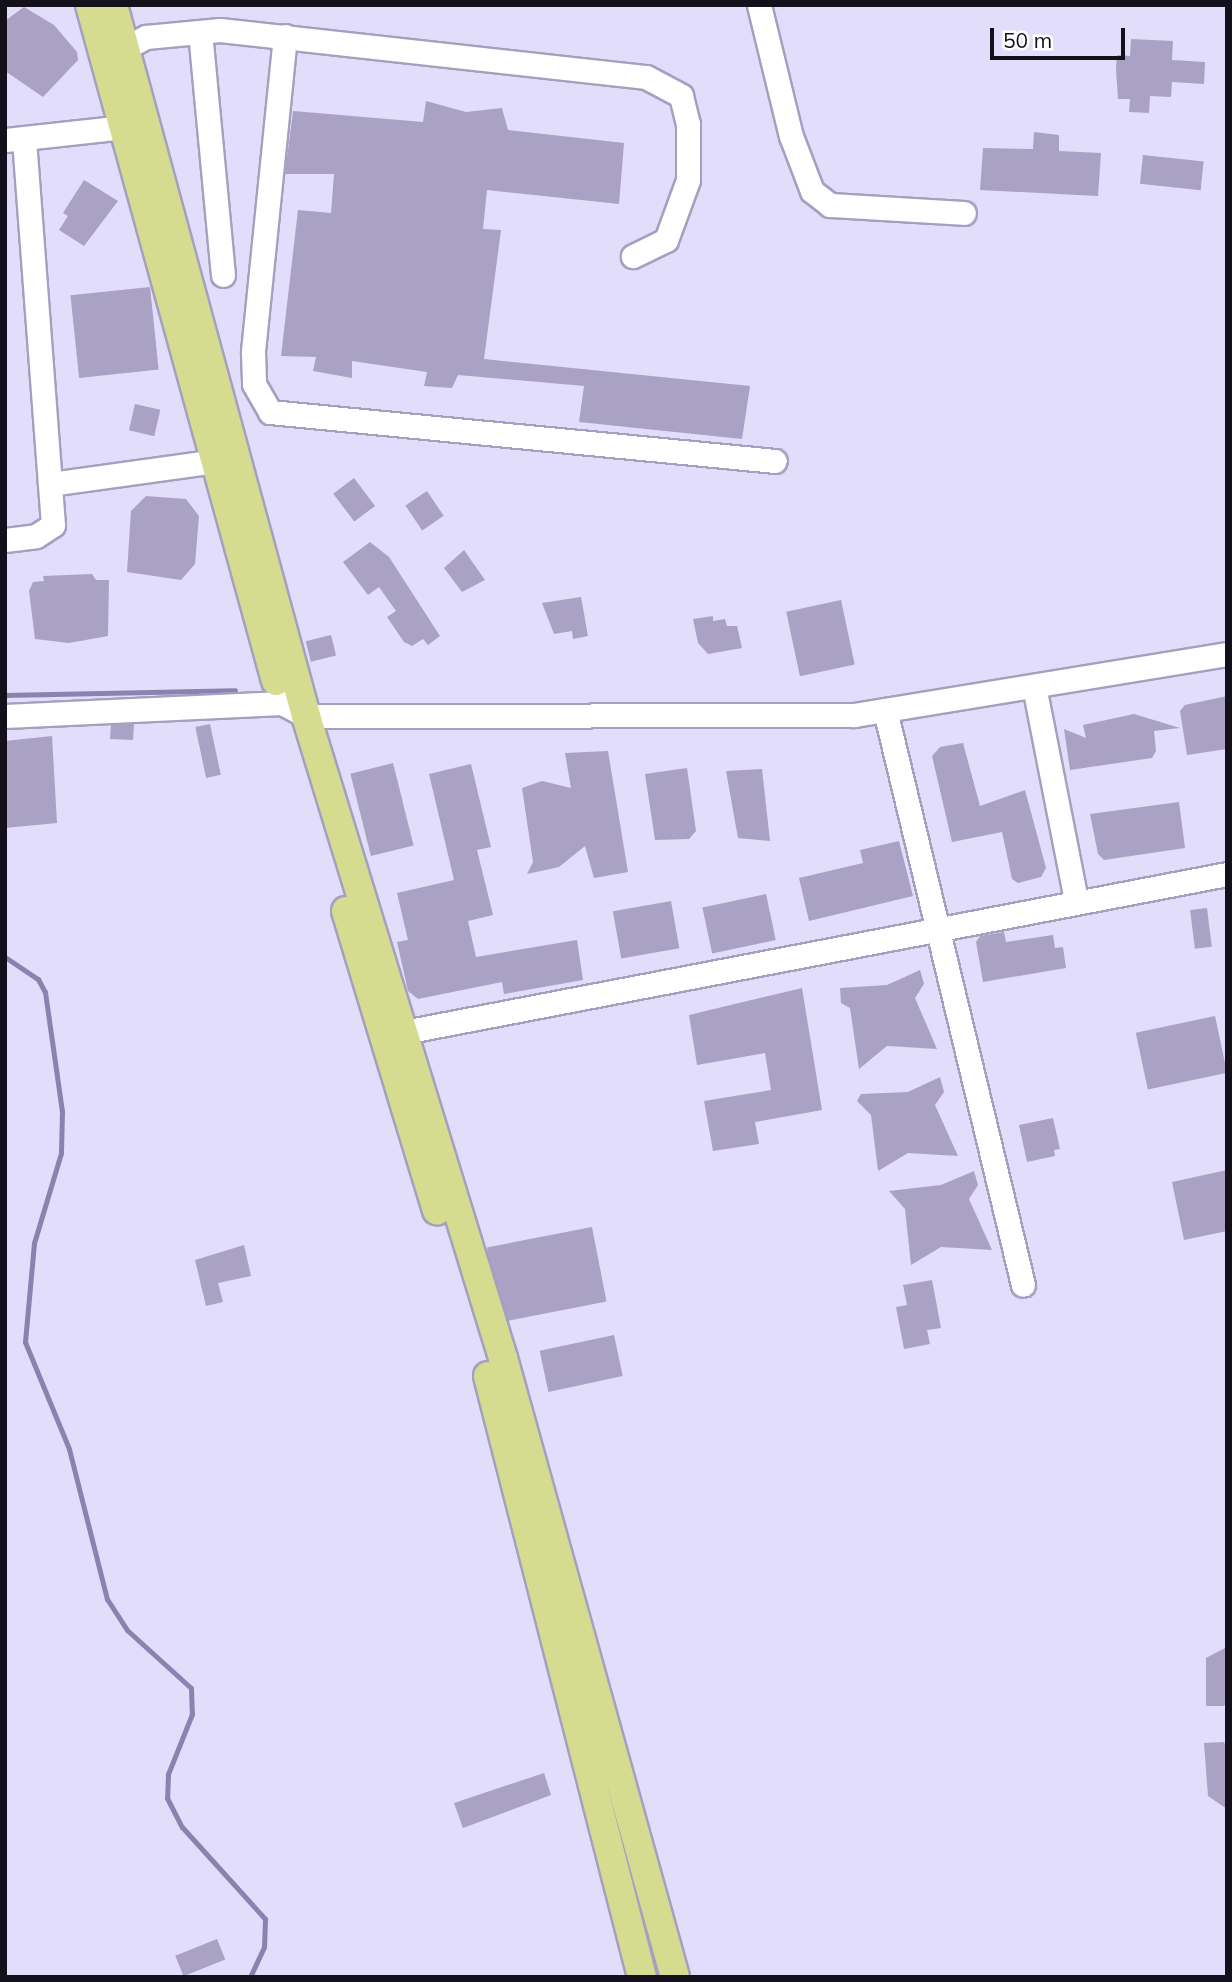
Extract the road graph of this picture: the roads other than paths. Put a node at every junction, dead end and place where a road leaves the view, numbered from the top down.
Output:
1 (90, 5) edge
2 (113, 5) edge
3 (759, 5) edge
4 (200, 32) junction
5 (285, 36) junction
6 (125, 48) junction
7 (124, 127) junction
8 (15, 139) edge
9 (964, 213) dead end
10 (633, 257) dead end
11 (223, 275) dead end
12 (216, 461) junction
13 (775, 461) dead end
14 (50, 484) junction
15 (5, 540) edge
16 (1227, 654) edge
17 (1034, 686) junction
18 (294, 709) junction
19 (885, 710) junction
20 (5, 716) edge
21 (1227, 874) edge
22 (1076, 901) junction
23 (941, 925) junction
24 (404, 1032) junction
25 (1023, 1285) dead end
26 (642, 1977) edge
27 (675, 1977) edge

1 - 7 main road
2 - 6 main road
3 - 9 street
4 - 5 street
4 - 6 street
4 - 11 street
5 - 10 street
5 - 13 street
6 - 18 main road
7 - 8 street
7 - 12 main road
8 - 14 street
12 - 14 street
12 - 18 main road
14 - 15 street
16 - 17 street
17 - 19 street
17 - 22 street
18 - 19 street
18 - 20 street
18 - 24 main road
18 - 26 main road
19 - 23 street
21 - 22 street
22 - 23 street
23 - 24 street
23 - 25 street
24 - 27 main road

